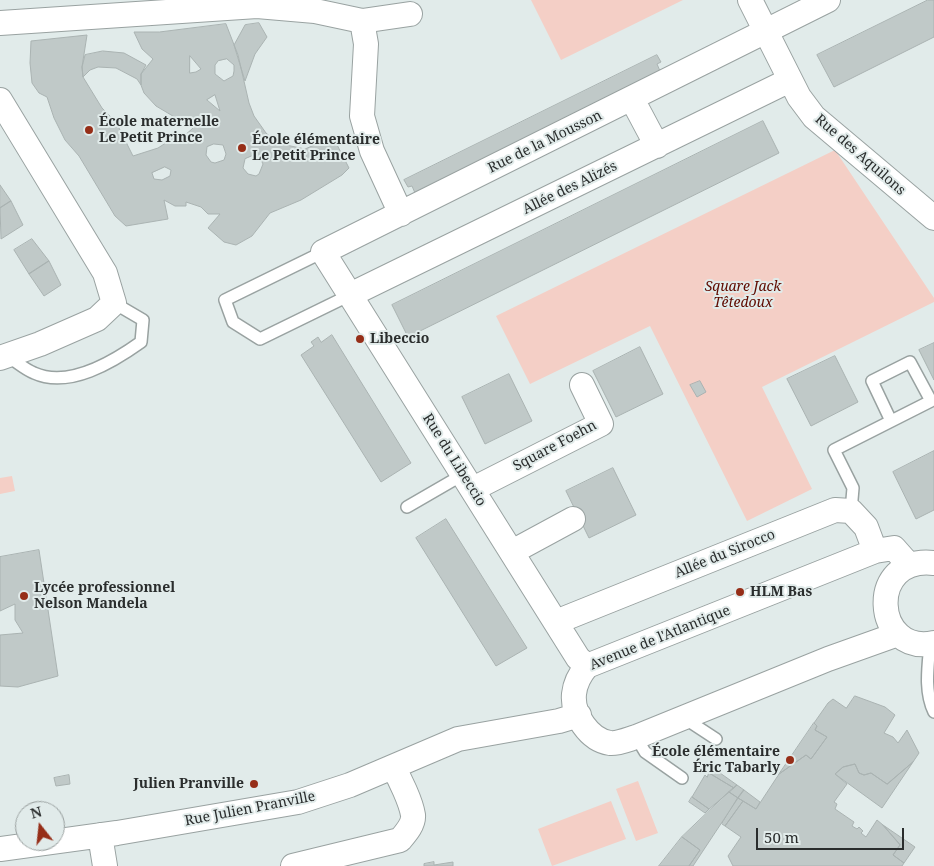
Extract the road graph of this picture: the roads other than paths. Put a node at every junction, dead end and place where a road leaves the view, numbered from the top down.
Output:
1 (750, 0) edge
2 (828, 0) edge
3 (410, 14) dead end
4 (362, 22) junction
5 (0, 23) edge
6 (766, 32) junction
7 (790, 80) junction
8 (632, 99) junction
9 (0, 100) edge
10 (657, 146) junction
11 (930, 209) edge
12 (401, 214) junction
13 (323, 252) junction
14 (350, 295) junction
15 (114, 302) junction
16 (4, 357) edge
17 (582, 385) dead end
18 (891, 421) junction
19 (468, 481) junction
20 (408, 507) dead end
21 (851, 511) junction
22 (573, 519) dead end
23 (875, 551) junction
24 (512, 552) junction
25 (934, 563) edge
26 (909, 565) junction
27 (556, 622) junction
28 (898, 634) junction
29 (932, 644) edge
30 (587, 666) junction
31 (934, 712) edge
32 (579, 715) junction
33 (684, 718) junction
34 (636, 737) junction
35 (716, 739) dead end
36 (393, 767) junction
37 (682, 778) dead end
38 (100, 835) junction
39 (0, 849) edge
40 (105, 866) edge
41 (293, 866) edge

1 - 6 street, Rue des Aquilons
2 - 6 street, Rue de la Mousson
3 - 4 street
4 - 5 street
4 - 12 street
6 - 7 street, Rue des Aquilons
6 - 8 street, Rue de la Mousson
7 - 10 street, Allée des Alizés
7 - 11 street, Rue des Aquilons
8 - 10 street
8 - 12 street, Rue de la Mousson
9 - 15 street
10 - 14 street, Allée des Alizés
12 - 13 street, Rue de la Mousson
13 - 14 street, Rue du Libeccio
13 - 14 lane
14 - 19 street, Rue du Libeccio
15 - 16 street
15 - 16 lane
17 - 19 street, Square Foehn
18 - 18 lane
18 - 21 lane
19 - 20 lane
19 - 24 street, Rue du Libeccio
21 - 23 street
21 - 27 street, Allée du Sirocco
22 - 24 street
23 - 26 street, Avenue de l'Atlantique
23 - 30 street, Avenue de l'Atlantique
24 - 27 street, Rue du Libeccio
25 - 26 street
26 - 28 street
27 - 30 street, Rue du Libeccio
28 - 29 street
28 - 33 street, Avenue de l'Atlantique
29 - 31 lane
30 - 32 street, Avenue de l'Atlantique
32 - 34 street, Avenue de l'Atlantique
32 - 36 street, Rue Julien Pranville
33 - 34 street, Avenue de l'Atlantique
33 - 35 lane
34 - 37 lane
36 - 38 street, Rue Julien Pranville
36 - 41 street
38 - 39 street, Rue Julien Pranville
38 - 40 street

